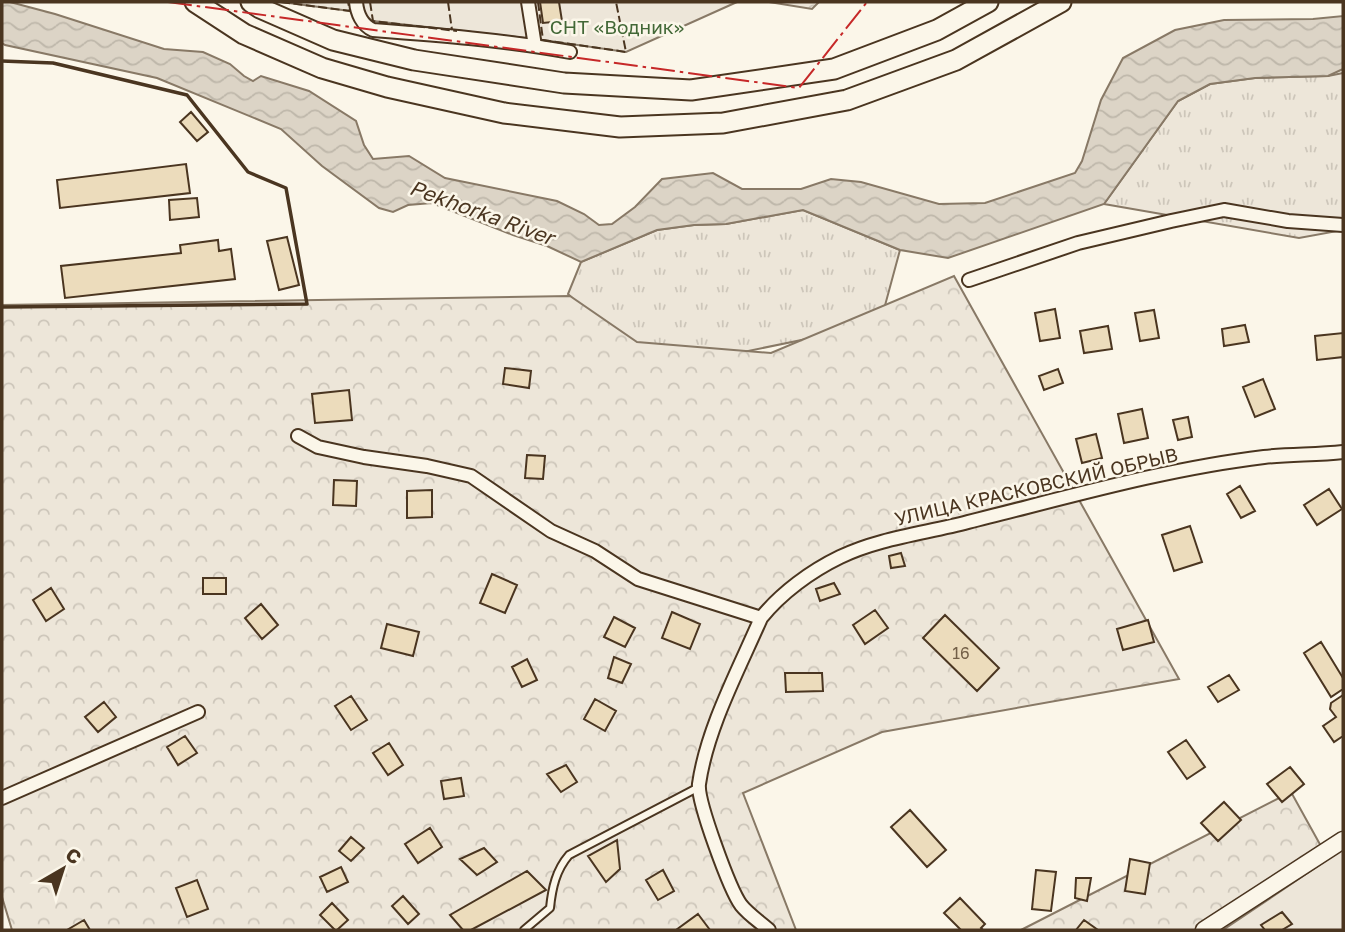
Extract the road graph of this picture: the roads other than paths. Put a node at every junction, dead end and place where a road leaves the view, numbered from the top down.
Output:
1 (195, 2) edge
2 (251, 2) edge
3 (356, 2) edge
4 (528, 2) edge
5 (988, 2) edge
6 (1061, 2) edge
7 (535, 46) junction
8 (570, 52) dead end
9 (1343, 225) edge
10 (969, 280) dead end
11 (298, 436) dead end
12 (1343, 452) edge
13 (761, 618) junction
14 (198, 712) dead end
15 (699, 787) junction
16 (2, 798) edge
17 (1343, 840) edge
18 (524, 930) edge
19 (769, 930) edge
20 (1204, 930) edge

1 - 6 main road
2 - 5 main road
3 - 7 street
4 - 7 street
7 - 8 street
9 - 10 street
11 - 13 street
12 - 13 street, УЛИЦА КРАСКОВСКИЙ ОБРЫВ
13 - 15 street, УЛИЦА КРАСКОВСКИЙ ОБРЫВ
14 - 16 street
15 - 18 lane
15 - 19 street, УЛИЦА КРАСКОВСКИЙ ОБРЫВ
17 - 20 main road

